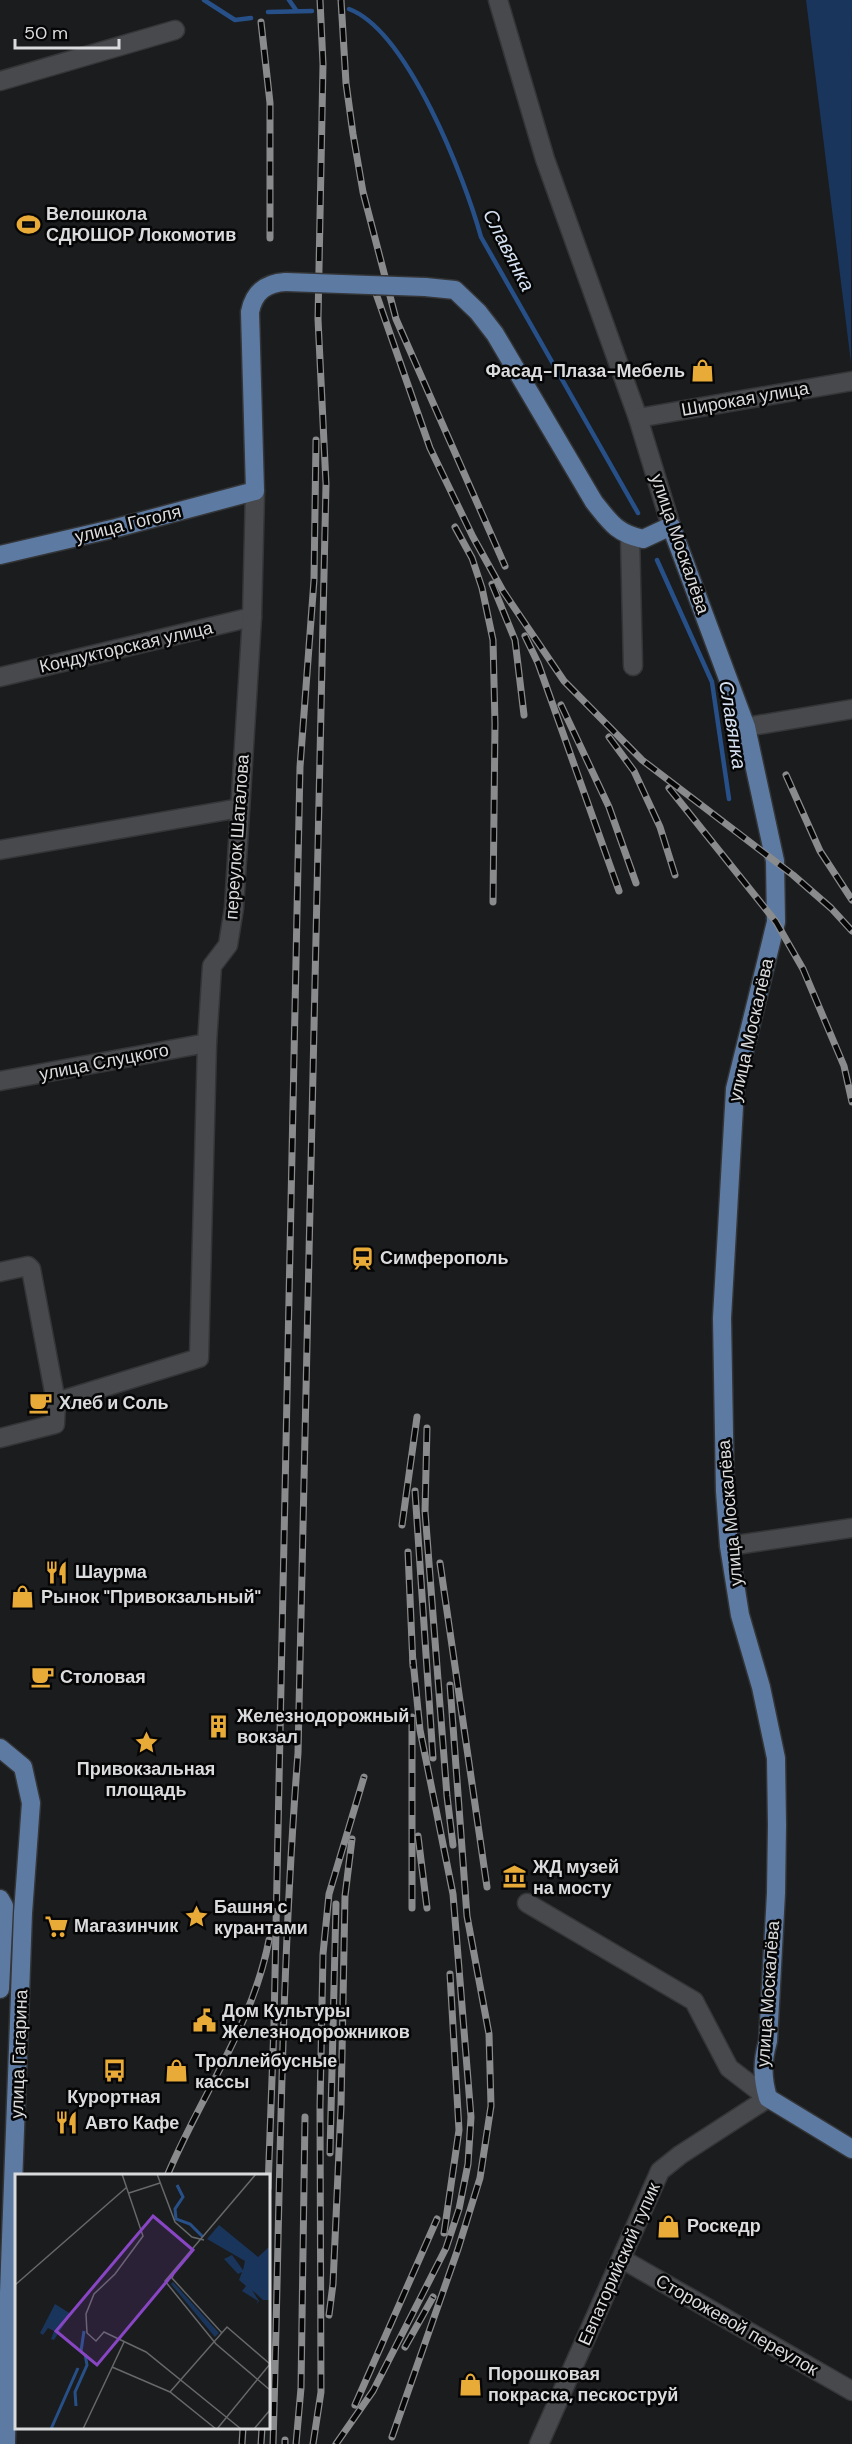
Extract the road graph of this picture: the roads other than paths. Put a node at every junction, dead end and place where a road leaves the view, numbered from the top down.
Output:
1 (498, 0) edge
2 (175, 30) dead end
3 (0, 81) edge
4 (852, 381) edge
5 (638, 417) junction
6 (255, 491) junction
7 (671, 526) junction
8 (630, 536) junction
9 (0, 555) edge
10 (252, 617) junction
11 (633, 666) dead end
12 (0, 677) edge
13 (852, 709) edge
14 (746, 727) junction
15 (240, 808) junction
16 (0, 850) edge
17 (207, 1043) junction
18 (0, 1081) edge
19 (0, 1272) edge
20 (56, 1402) junction
21 (0, 1438) edge
22 (852, 1528) edge
23 (729, 1546) junction
24 (0, 1748) edge
25 (0, 1899) edge
26 (527, 1903) dead end
27 (0, 1989) edge
28 (768, 2098) junction
29 (852, 2149) edge
30 (622, 2259) junction
31 (852, 2391) edge
32 (6, 2444) edge
33 (539, 2444) edge

1 - 5 street, улица Москалёва
2 - 3 street
4 - 5 street, Широкая улица
5 - 7 street, улица Москалёва
6 - 8 main road, bridge
6 - 9 main road, улица Гоголя
6 - 10 street, переулок Шаталова
7 - 8 main road
7 - 14 main road, улица Москалёва
8 - 11 street
10 - 12 street, Кондукторская улица
10 - 15 street, переулок Шаталова
13 - 14 street
14 - 23 main road, улица Москалёва
15 - 16 street
15 - 17 street, переулок Шаталова
17 - 18 street, улица Слуцкого
17 - 20 street, переулок Шаталова
19 - 20 street
20 - 21 street
22 - 23 street
23 - 28 main road, улица Москалёва
24 - 32 main road, улица Гагарина
25 - 27 main road, улица Гагарина
26 - 28 street
28 - 29 main road
28 - 30 street, Евпаторийский тупик
30 - 31 street, Сторожевой переулок
30 - 33 street, Евпаторийский тупик

